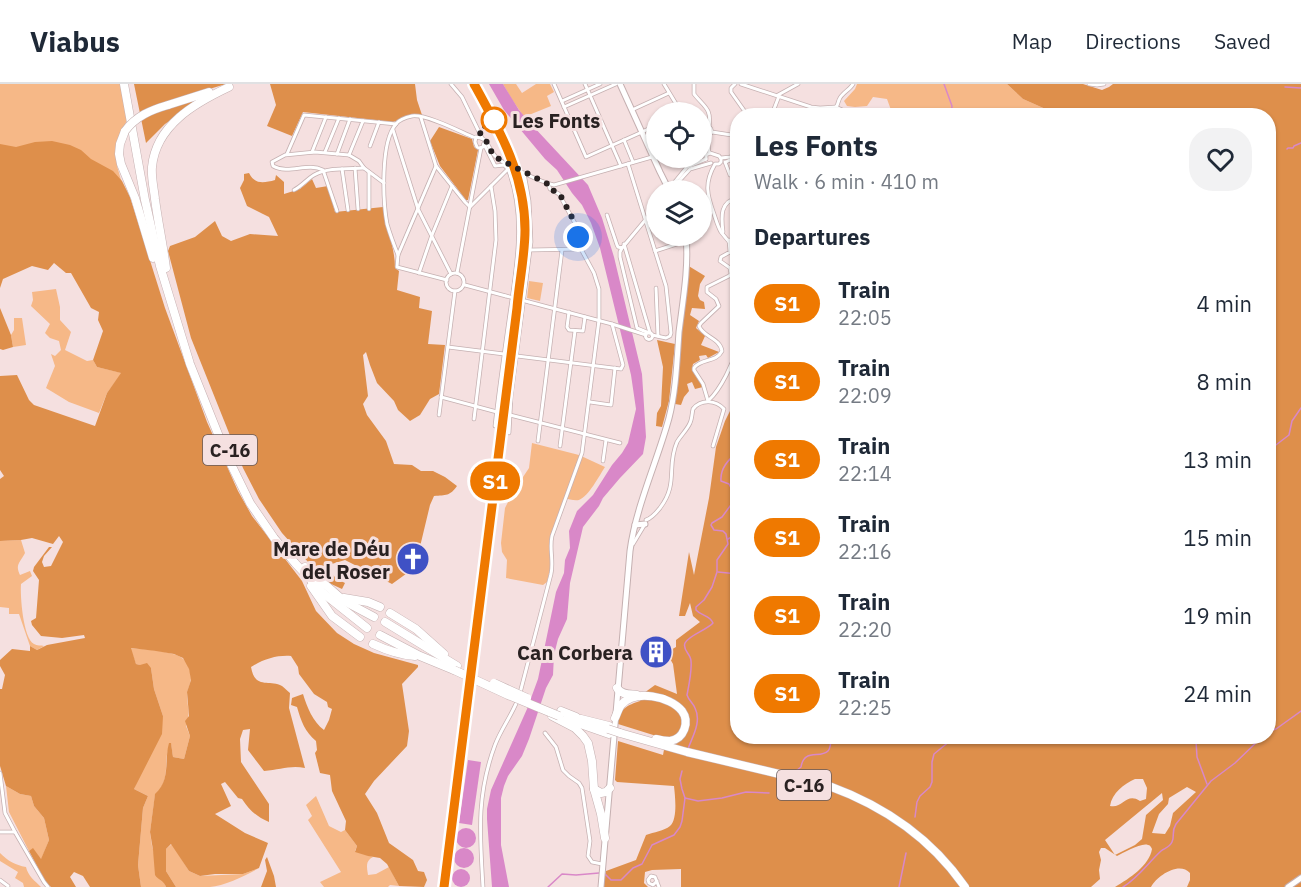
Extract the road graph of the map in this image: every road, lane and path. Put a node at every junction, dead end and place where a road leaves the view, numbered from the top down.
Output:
1 (124, 84) edge
2 (129, 84) edge
3 (451, 84) edge
4 (554, 84) edge
5 (585, 84) edge
6 (600, 84) edge
7 (620, 84) edge
8 (664, 84) edge
9 (694, 84) edge
10 (735, 84) edge
11 (741, 84) edge
12 (798, 84) edge
13 (853, 84) edge
14 (1089, 84) edge
15 (1104, 84) edge
16 (232, 85) edge
17 (587, 90) junction
18 (669, 93) junction
19 (590, 96) junction
20 (777, 96) junction
21 (562, 102) junction
22 (675, 102) edge
23 (702, 102) edge
24 (564, 107) junction
25 (837, 107) joint
26 (743, 108) edge
27 (774, 108) edge
28 (634, 109) junction
29 (326, 117) junction
30 (421, 117) junction
31 (339, 118) junction
32 (351, 119) junction
33 (363, 121) junction
34 (379, 122) junction
35 (396, 124) junction
36 (393, 130) junction
37 (646, 130) edge
38 (643, 132) junction
39 (712, 132) edge
40 (730, 135) edge
41 (476, 137) junction
42 (646, 139) edge
43 (483, 140) junction
44 (624, 140) junction
45 (370, 146) dead end
46 (611, 146) junction
47 (481, 148) junction
48 (312, 152) junction
49 (325, 152) junction
50 (712, 153) edge
51 (337, 154) junction
52 (286, 155) junction
53 (349, 155) junction
54 (646, 158) edge
55 (730, 158) edge
56 (722, 161) junction
57 (633, 162) junction
58 (713, 163) junction
59 (628, 164) junction
60 (436, 166) junction
61 (621, 166) junction
62 (355, 168) junction
63 (364, 168) junction
64 (686, 168) edge
65 (342, 169) junction
66 (508, 169) junction
67 (369, 171) junction
68 (324, 172) junction
69 (524, 172) junction
70 (730, 175) edge
71 (676, 180) edge
72 (679, 180) edge
73 (384, 183) junction
74 (548, 184) junction
75 (452, 186) junction
76 (491, 186) junction
77 (294, 190) dead end
78 (730, 200) edge
79 (470, 207) junction
80 (358, 209) dead end
81 (369, 209) dead end
82 (418, 209) junction
83 (348, 210) dead end
84 (337, 212) dead end
85 (607, 215) dead end
86 (645, 220) junction
87 (723, 233) junction
88 (432, 235) junction
89 (729, 240) joint
90 (622, 246) junction
91 (667, 246) edge
92 (686, 246) edge
93 (581, 249) junction
94 (530, 250) junction
95 (562, 250) junction
96 (655, 251) junction
97 (730, 251) edge
98 (730, 251) edge
99 (398, 255) junction
100 (166, 268) junction
101 (730, 268) edge
102 (419, 273) junction
103 (457, 273) junction
104 (451, 274) junction
105 (730, 274) edge
106 (447, 280) junction
107 (464, 285) junction
108 (656, 288) dead end
109 (455, 291) junction
110 (490, 292) junction
111 (555, 309) junction
112 (569, 312) junction
113 (585, 317) junction
114 (599, 320) junction
115 (614, 324) junction
116 (575, 331) junction
117 (649, 334) junction
118 (658, 336) junction
119 (448, 347) junction
120 (482, 352) junction
121 (504, 354) junction
122 (517, 356) junction
123 (548, 360) junction
124 (571, 363) junction
125 (190, 364) junction
126 (730, 364) edge
127 (593, 366) junction
128 (615, 368) junction
129 (441, 397) junction
130 (589, 401) junction
131 (708, 401) junction
132 (475, 406) junction
133 (497, 412) junction
134 (439, 415) dead end
135 (510, 415) junction
136 (474, 419) dead end
137 (540, 423) junction
138 (495, 426) dead end
139 (562, 429) junction
140 (509, 433) dead end
141 (585, 435) junction
142 (606, 440) junction
143 (538, 441) dead end
144 (620, 443) dead end
145 (560, 446) dead end
146 (713, 446) dead end
147 (603, 461) dead end
148 (642, 523) junction
149 (630, 551) junction
150 (307, 577) junction
151 (340, 597) junction
152 (380, 607) dead end
153 (390, 613) dead end
154 (374, 617) dead end
155 (385, 622) dead end
156 (367, 628) dead end
157 (380, 635) dead end
158 (360, 637) dead end
159 (373, 644) dead end
160 (420, 656) junction
161 (455, 667) junction
162 (617, 688) junction
163 (650, 696) junction
164 (559, 715) junction
165 (615, 718) junction
166 (609, 730) junction
167 (545, 733) dead end
168 (620, 733) junction
169 (0, 773) edge
170 (610, 788) junction
171 (594, 789) junction
172 (0, 832) edge
173 (15, 832) junction
174 (605, 838) junction
175 (603, 864) junction
176 (1301, 878) edge
177 (0, 880) edge
178 (8, 886) edge
179 (656, 886) edge
180 (48, 887) edge
181 (483, 887) edge
182 (600, 887) edge
183 (959, 887) edge
184 (965, 887) edge
185 (1288, 887) edge

1 - 125 highway, C-16
2 - 100 highway, C-16
3 - 43 street
4 - 21 street
5 - 17 street
6 - 17 street
7 - 19 street
7 - 28 main road
7 - 38 main road
8 - 18 street
9 - 23 street
10 - 26 street
11 - 20 street
12 - 20 street
13 - 25 street
14 - 15 street
16 - 100 highway
16 - 125 highway, bridge
17 - 19 street
17 - 21 street
18 - 22 street
18 - 28 street
19 - 24 street
19 - 46 street
20 - 25 street
20 - 27 street
21 - 24 street
24 - 46 street
28 - 38 main road
29 - 31 street
29 - 48 street
29 - 52 street
30 - 35 street
30 - 41 street
30 - 60 street
31 - 32 street
31 - 49 street
32 - 33 street
32 - 51 street
33 - 34 street
33 - 53 street
34 - 35 street
34 - 45 street
35 - 36 street
36 - 73 street
36 - 82 street
37 - 38 street
38 - 42 main road
38 - 44 street
39 - 40 street
41 - 43 street
41 - 47 street
43 - 47 street
43 - 66 street
43 - 69 street
44 - 46 street
44 - 57 street
46 - 61 street
47 - 79 street
48 - 49 street
48 - 52 street
49 - 51 street
50 - 56 street
51 - 53 street
52 - 68 street
53 - 63 street
54 - 57 street
55 - 56 street
56 - 58 street
56 - 70 street
57 - 59 street
58 - 72 street
58 - 87 street
59 - 61 street
59 - 86 street
60 - 75 street
60 - 82 street
61 - 74 street
62 - 63 street
62 - 65 street
62 - 80 street
63 - 67 street
64 - 71 street
65 - 68 street
65 - 83 street
66 - 76 street
66 - 121 street
67 - 73 street
67 - 81 street
68 - 77 street
68 - 84 street
69 - 74 street
69 - 94 street
73 - 99 street
74 - 93 street
75 - 79 street
75 - 88 street
76 - 79 street
76 - 110 street
78 - 87 street
79 - 103 street
82 - 88 street
82 - 99 street
85 - 90 street
86 - 90 street
86 - 96 street
87 - 89 street
88 - 102 street
88 - 104 street
89 - 97 street
90 - 117 street
90 - 117 street
91 - 96 street
92 - 148 main road
93 - 95 street
93 - 114 street
94 - 95 street
94 - 122 street
95 - 111 street
96 - 118 street
98 - 101 street
99 - 102 street
100 - 151 highway, C-16
102 - 106 street
103 - 104 street
103 - 107 street
104 - 106 street
105 - 131 street
106 - 109 street
107 - 109 street
107 - 110 street
108 - 118 street
109 - 119 street
110 - 111 street, bridge
110 - 120 street
111 - 112 street
111 - 123 street
112 - 113 street
112 - 116 street
113 - 114 street
113 - 116 street
114 - 115 street
114 - 127 street
115 - 117 street
115 - 128 street
116 - 124 street
117 - 118 street
119 - 120 street
119 - 129 street
120 - 121 street
120 - 132 street
121 - 133 street
122 - 123 street
122 - 135 street
123 - 124 street
123 - 137 street
124 - 127 street
124 - 139 street
125 - 150 highway, C-16
126 - 131 street
127 - 128 street
127 - 130 street
128 - 130 street
129 - 132 street
129 - 134 street
130 - 141 street
131 - 146 street
131 - 148 street
132 - 133 street
132 - 136 street
133 - 138 street
135 - 137 street
135 - 140 street
137 - 139 street
137 - 143 street
139 - 141 street
139 - 145 street
141 - 142 street
141 - 181 street
142 - 144 street
142 - 147 street
148 - 149 main road
148 - 149 street
149 - 162 main road
150 - 156 highway, C-16
150 - 158 highway, C-16
151 - 152 highway, C-16
151 - 154 highway, C-16
153 - 161 highway, C-16
155 - 161 highway, C-16
157 - 160 highway, C-16
159 - 160 highway, C-16
160 - 161 highway, C-16
161 - 164 highway, C-16, bridge
161 - 164 highway, C-16, bridge
162 - 163 highway
162 - 165 main road
163 - 165 highway
163 - 168 highway
164 - 166 highway, C-16
164 - 166 highway, C-16
164 - 171 highway
165 - 170 main road
166 - 168 highway, C-16, bridge
167 - 175 street
168 - 183 highway, C-16
168 - 184 highway, C-16
169 - 173 street
170 - 171 highway
170 - 174 main road
171 - 174 highway
172 - 173 street
173 - 180 street
174 - 175 main road
175 - 182 main road
176 - 185 main road
177 - 178 street
179 - 179 street

